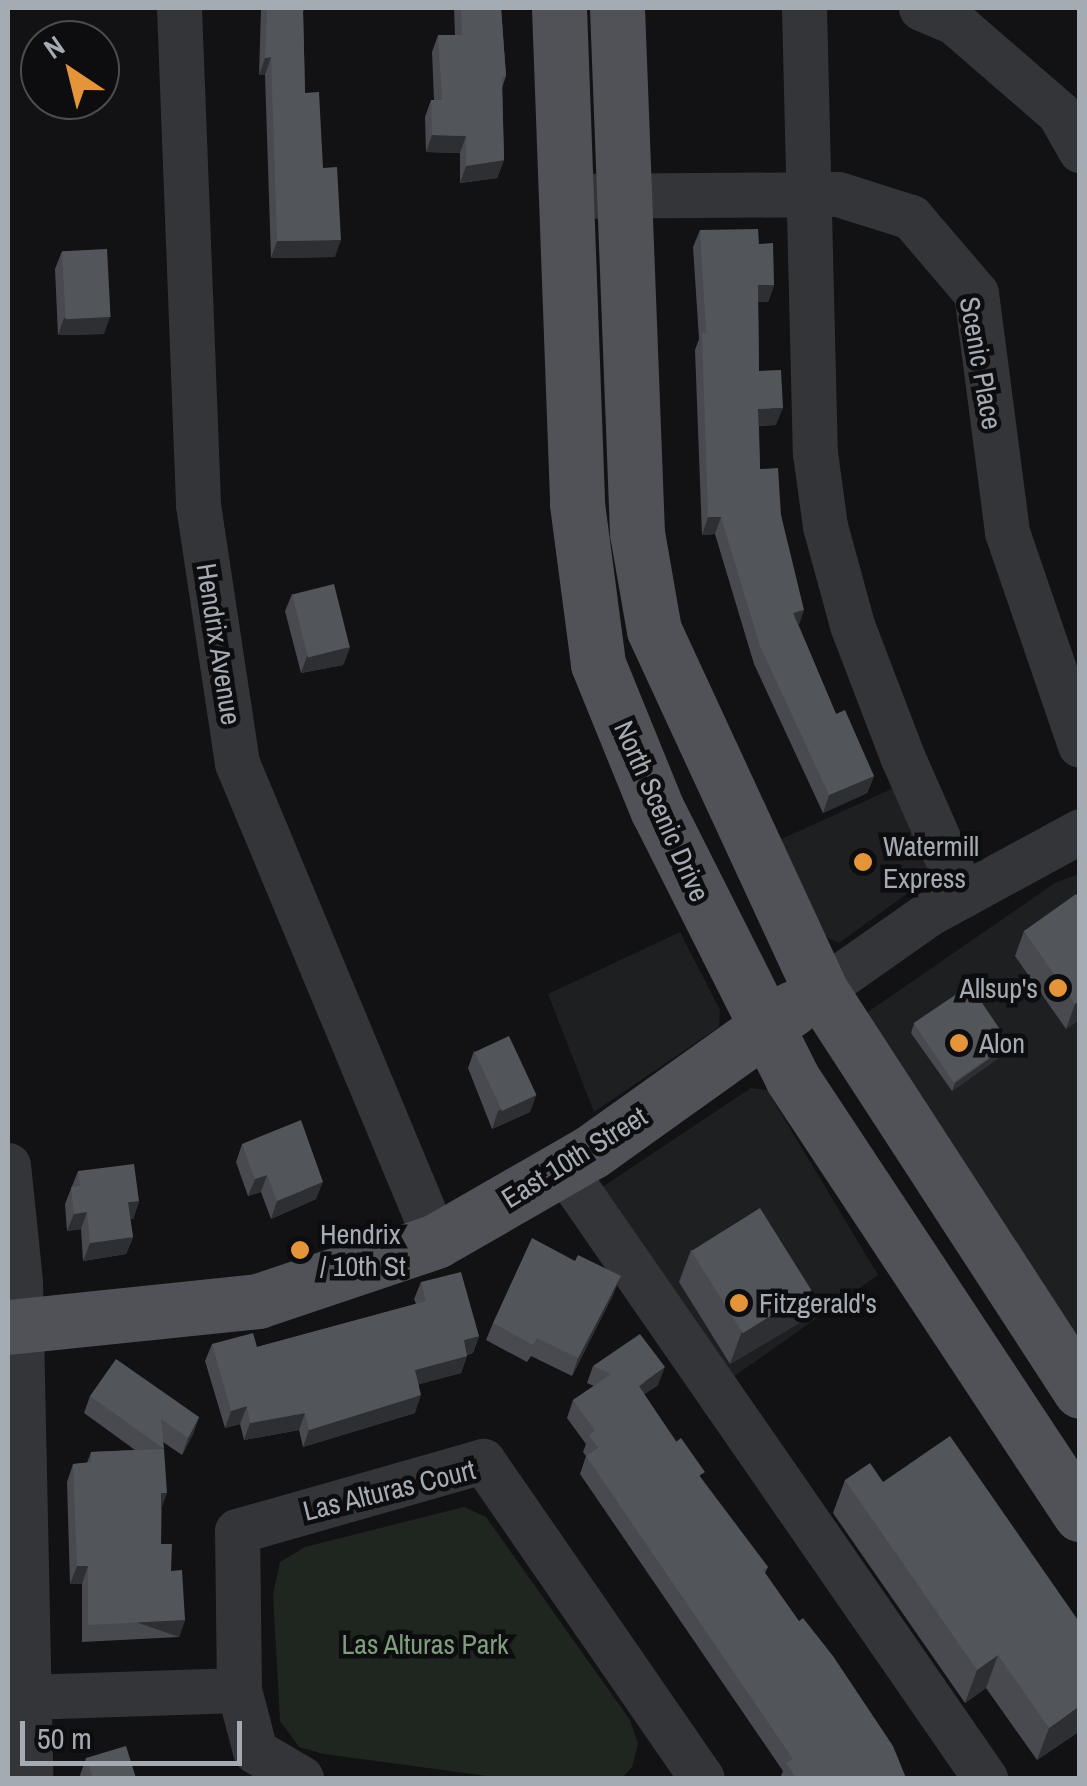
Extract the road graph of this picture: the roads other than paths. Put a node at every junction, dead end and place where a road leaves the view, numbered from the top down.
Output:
1 (179, 8) edge
2 (559, 8) edge
3 (616, 8) edge
4 (804, 8) edge
5 (921, 8) edge
6 (1080, 150) edge
7 (806, 194) junction
8 (566, 196) junction
9 (623, 196) junction
10 (1080, 745) edge
11 (1080, 831) edge
12 (963, 895) junction
13 (820, 990) junction
14 (764, 1027) junction
15 (8, 1166) edge
16 (563, 1168) junction
17 (436, 1241) junction
18 (14, 1326) edge
19 (1080, 1390) edge
20 (1080, 1514) edge
21 (239, 1690) junction
22 (26, 1697) junction
23 (665, 1760) edge
24 (30, 1778) edge
25 (302, 1778) edge
26 (702, 1778) edge
27 (985, 1778) edge

1 - 17 street, Hendrix Avenue
2 - 8 main road, North Scenic Drive
3 - 9 main road
4 - 7 street
5 - 6 street
7 - 9 street, Scenic Place
7 - 10 street, Scenic Place
7 - 12 street
8 - 9 street, Scenic Place
8 - 14 main road, North Scenic Drive
9 - 13 main road
11 - 12 street, East 10th Street
12 - 13 street, East 10th Street
13 - 14 main road, East 10th Street
13 - 19 main road
14 - 16 main road, East 10th Street
14 - 20 main road, North Scenic Drive
15 - 18 street
16 - 17 main road, East 10th Street
16 - 27 street
17 - 18 main road, East 10th Street
18 - 22 street
21 - 22 street
21 - 23 street, Las Alturas Court
21 - 25 street, Las Alturas Court
22 - 24 street
23 - 26 street, Las Alturas Court

